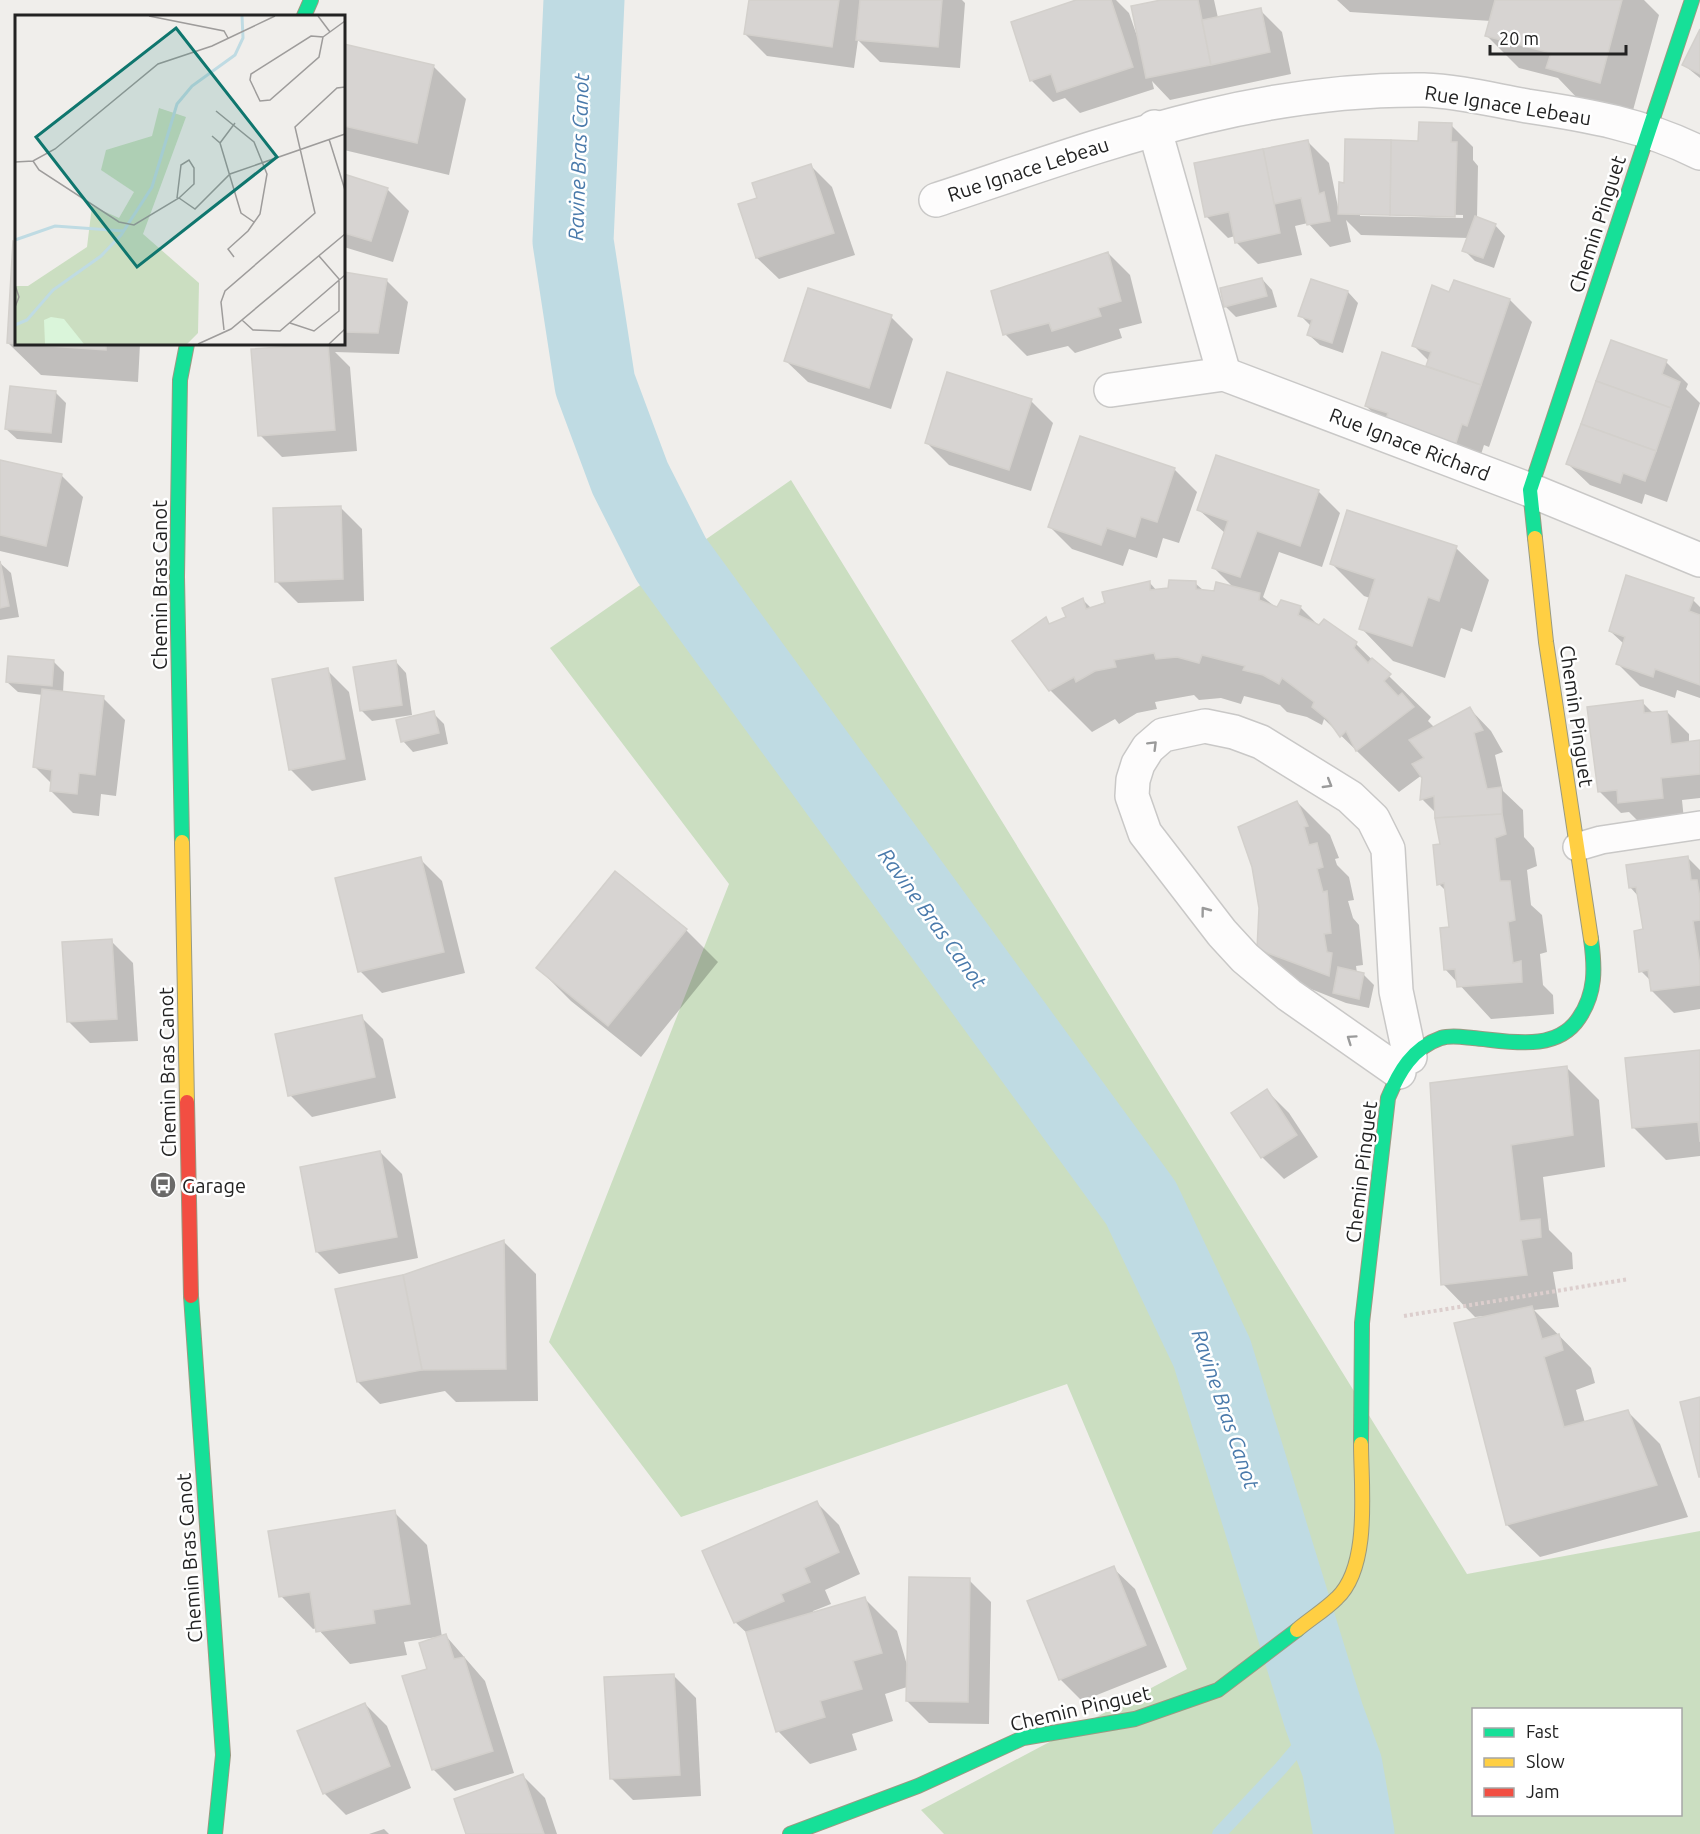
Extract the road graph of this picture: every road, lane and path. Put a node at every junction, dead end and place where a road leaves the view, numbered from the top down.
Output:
1 (311, 0) edge
2 (1692, 0) edge
3 (304, 15) edge
4 (1154, 127) junction
5 (1648, 130) junction
6 (1700, 153) edge
7 (936, 200) dead end
8 (187, 345) edge
9 (1224, 374) junction
10 (1111, 390) dead end
11 (1530, 490) junction
12 (1700, 560) edge
13 (1700, 825) edge
14 (1577, 847) junction
15 (1404, 1065) junction
16 (1629, 1279) dead end
17 (1362, 1323) junction
18 (215, 1834) edge
19 (790, 1834) edge

1 - 3 street
2 - 5 street, Chemin Pinguet
4 - 5 street, Rue Ignace Lebeau
4 - 7 street, Rue Ignace Lebeau
4 - 9 street
5 - 6 street, Rue Ignace Lebeau
5 - 11 street, Chemin Pinguet
8 - 18 street, Chemin Bras Canot
9 - 10 street, Rue Ignace Richard
9 - 11 street, Rue Ignace Richard
11 - 12 street, Rue Ignace Richard
11 - 14 street, Chemin Pinguet
13 - 14 lane
14 - 15 street, Chemin Pinguet
15 -> 15 street
15 - 17 street, Chemin Pinguet
16 - 17 path
17 - 19 street, Chemin Pinguet

